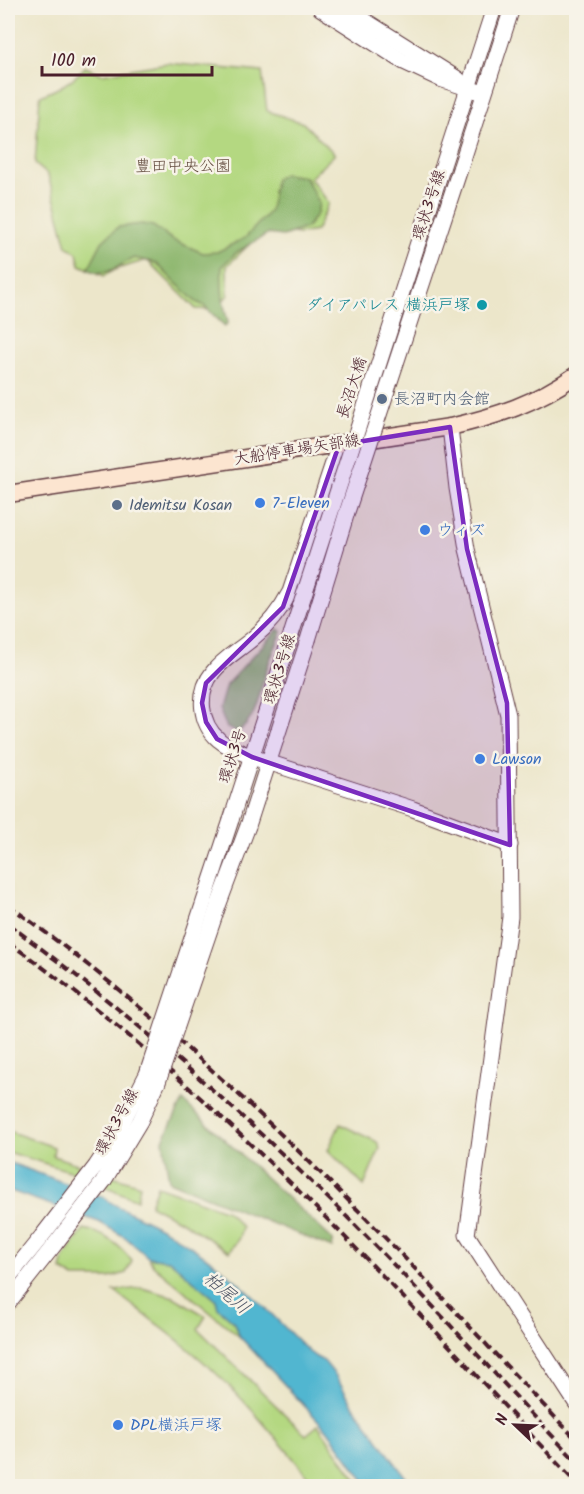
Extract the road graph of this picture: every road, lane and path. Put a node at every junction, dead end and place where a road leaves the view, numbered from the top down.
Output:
1 (320, 8) edge
2 (345, 8) edge
3 (494, 8) edge
4 (512, 8) edge
5 (468, 86) junction
6 (483, 93) junction
7 (447, 153) joint
8 (576, 375) edge
9 (450, 427) junction
10 (339, 445) junction
11 (8, 494) edge
12 (291, 635) joint
13 (252, 757) junction
14 (270, 762) junction
15 (231, 820) joint
16 (510, 845) junction
17 (48, 1240) junction
18 (13, 1261) edge
19 (33, 1271) junction
20 (8, 1278) edge
21 (8, 1303) edge
22 (576, 1403) edge

1 - 5 street
2 - 5 street
3 - 5 street, 環状3号線
4 - 6 street, 環状3号線
5 - 6 street
5 - 7 street, 環状3号線
6 - 14 street, 環状3号線, bridge
7 - 12 street, 長沼大橋, bridge
8 - 9 main road, 大船停車場矢部線
9 - 10 main road, 大船停車場矢部線
9 - 16 street
10 - 11 main road, 大船停車場矢部線
10 - 13 street
12 - 13 street, 環状3号
13 - 14 street
13 - 15 street, 環状3号
14 - 16 street
14 - 17 street, 環状3号線, bridge
15 - 17 street, 環状3号線, bridge
16 - 22 street
17 - 18 street, 環状3号線
17 - 19 street, 環状3号線
18 - 19 street
18 - 20 street, 環状3号線
19 - 21 street, 環状3号線

